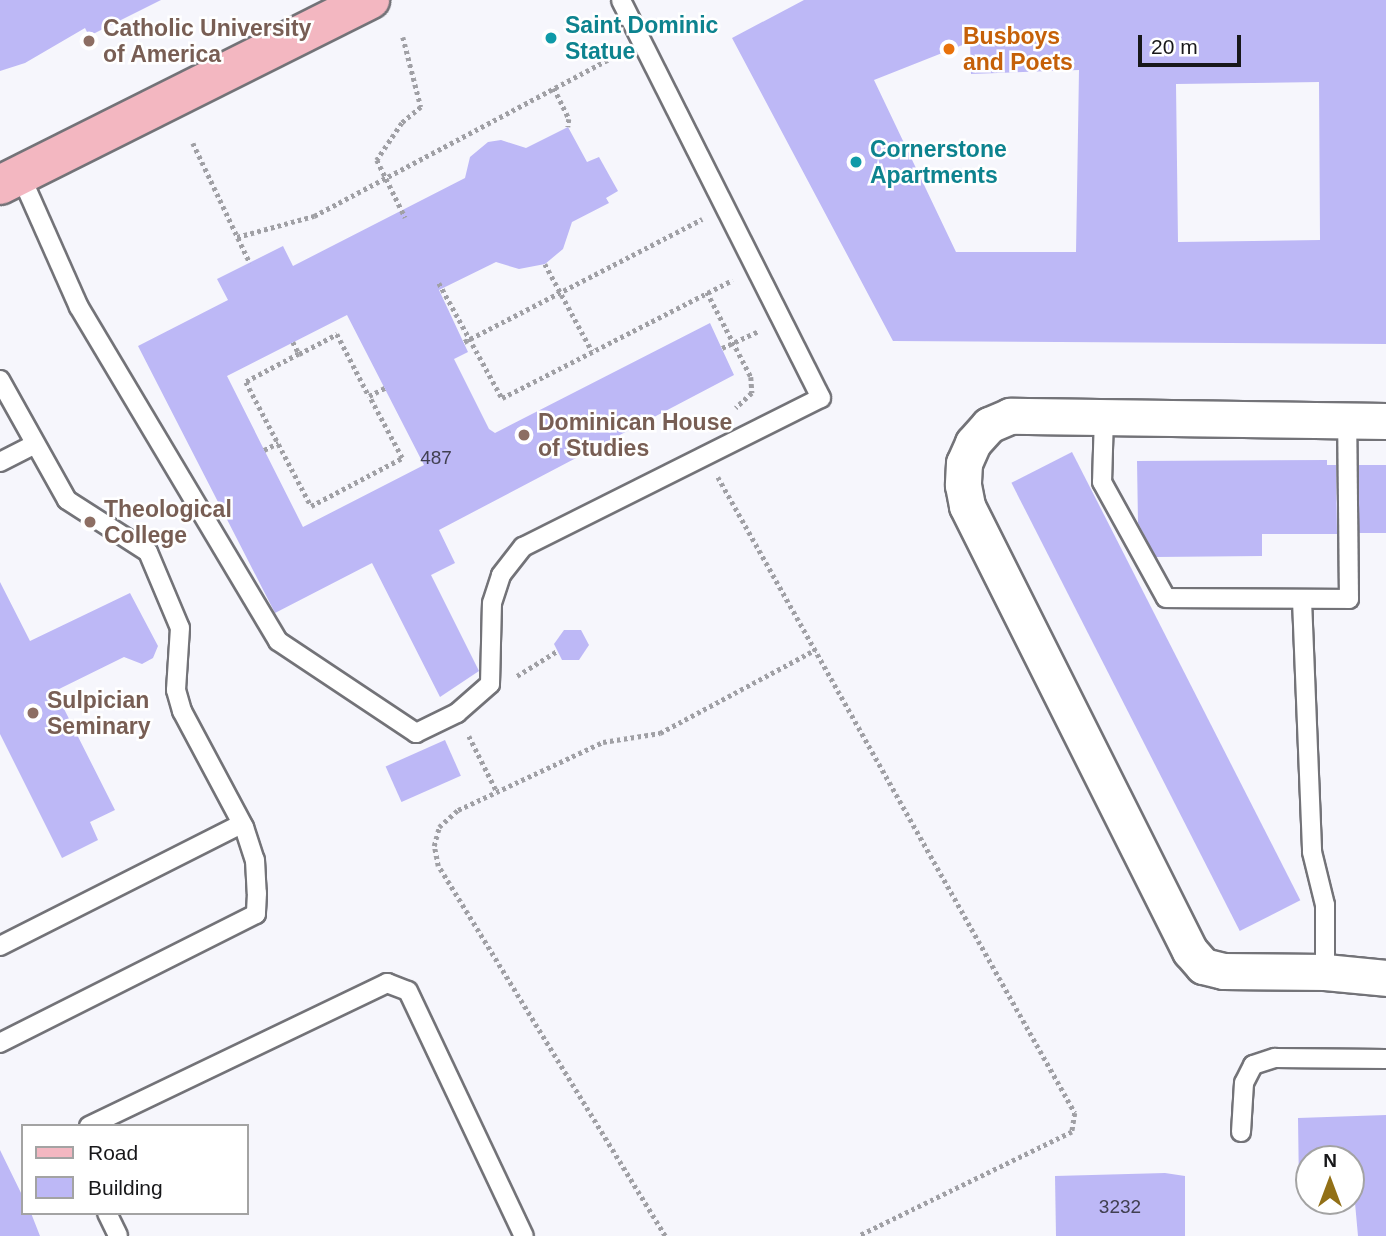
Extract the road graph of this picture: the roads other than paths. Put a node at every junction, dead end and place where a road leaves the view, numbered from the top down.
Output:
1 (370, 0) edge
2 (621, 0) edge
3 (10, 180) edge
4 (0, 380) edge
5 (1104, 416) junction
6 (1347, 420) junction
7 (1386, 421) edge
8 (34, 445) junction
9 (0, 462) edge
10 (1302, 600) junction
11 (242, 824) junction
12 (0, 946) edge
13 (1325, 972) junction
14 (1386, 978) edge
15 (0, 1043) edge
16 (1386, 1059) edge
17 (93, 1124) edge
18 (1241, 1132) dead end
19 (108, 1215) edge
20 (118, 1236) edge
21 (523, 1236) edge

1 - 3 main road
2 - 3 lane
4 - 8 lane
5 - 6 street
5 - 10 lane
5 - 13 street
6 - 7 street
6 - 10 lane
8 - 9 lane
8 - 11 lane
10 - 13 lane
11 - 12 lane
11 - 15 lane
13 - 14 street
16 - 18 lane
17 - 21 lane
19 - 20 lane

